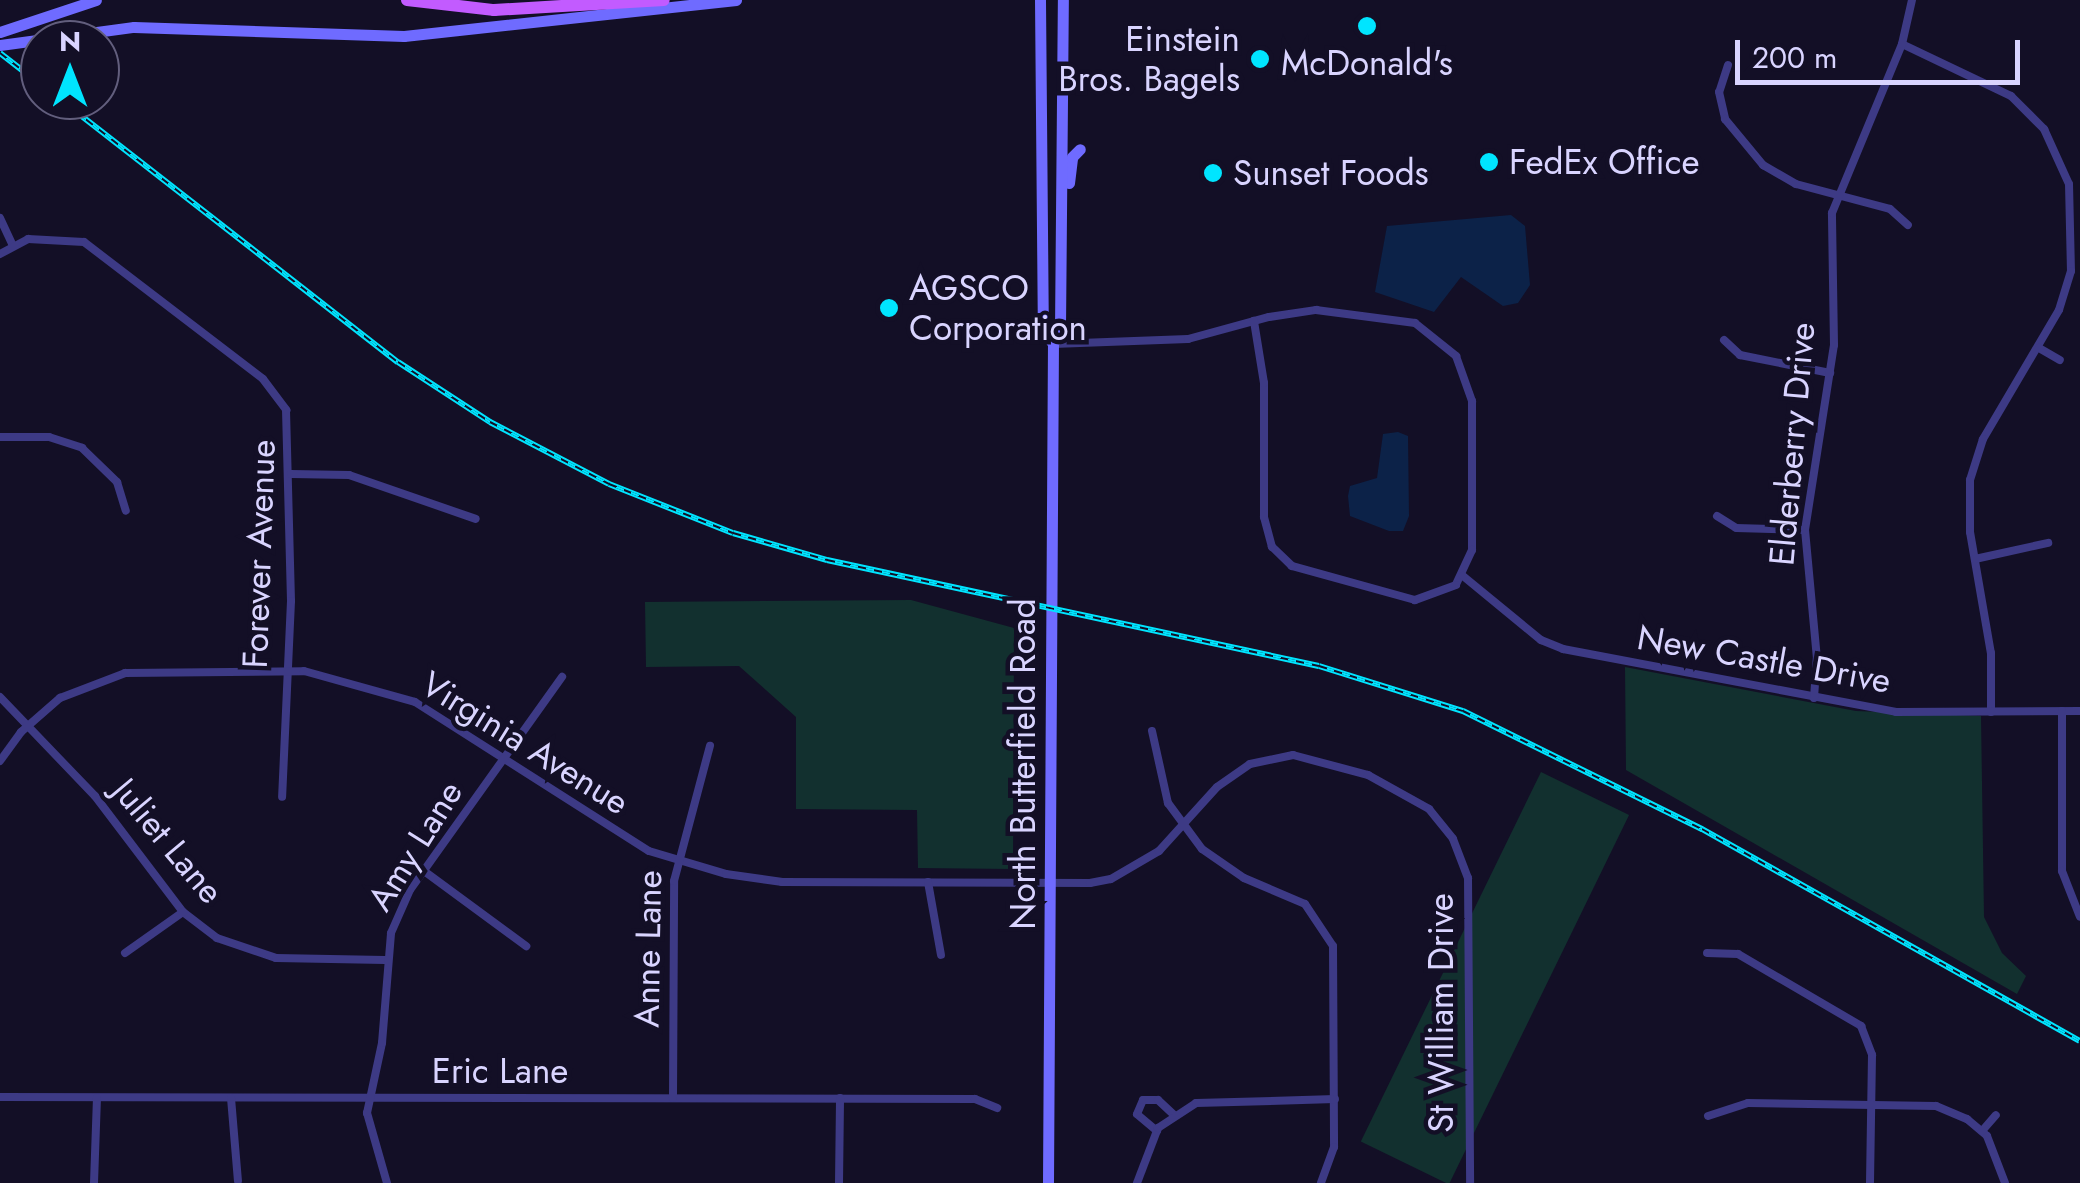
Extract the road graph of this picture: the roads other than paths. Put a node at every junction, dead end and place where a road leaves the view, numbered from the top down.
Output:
1 (96, 0) edge
2 (407, 0) edge
3 (664, 0) edge
4 (736, 0) edge
5 (1040, 0) edge
6 (1063, 0) edge
7 (1912, 0) edge
8 (0, 32) edge
9 (1902, 44) junction
10 (0, 45) edge
11 (1728, 65) dead end
12 (1062, 140) junction
13 (1080, 149) dead end
14 (1041, 172) junction
15 (1837, 195) junction
16 (0, 218) edge
17 (1908, 225) dead end
18 (13, 246) junction
19 (0, 254) edge
20 (1061, 262) junction
21 (1254, 322) junction
22 (1724, 340) dead end
23 (1053, 344) junction
24 (2039, 348) junction
25 (2060, 360) dead end
26 (1830, 373) junction
27 (0, 437) edge
28 (291, 474) junction
29 (126, 512) dead end
30 (1718, 516) dead end
31 (476, 519) dead end
32 (1805, 530) junction
33 (2048, 543) dead end
34 (1974, 559) junction
35 (1463, 576) junction
36 (285, 670) junction
37 (562, 677) dead end
38 (0, 697) edge
39 (1814, 698) junction
40 (2062, 711) junction
41 (2080, 711) edge
42 (1991, 712) junction
43 (27, 726) junction
44 (1152, 732) dead end
45 (710, 746) dead end
46 (505, 759) junction
47 (0, 761) edge
48 (282, 797) dead end
49 (1184, 826) junction
50 (676, 860) junction
51 (424, 870) junction
52 (928, 882) junction
53 (1050, 883) junction
54 (184, 912) junction
55 (2080, 917) edge
56 (526, 946) dead end
57 (125, 953) dead end
58 (1707, 953) dead end
59 (941, 955) dead end
60 (385, 960) junction
61 (0, 1097) edge
62 (97, 1098) junction
63 (231, 1098) junction
64 (368, 1098) junction
65 (673, 1098) junction
66 (840, 1098) junction
67 (1335, 1100) junction
68 (1871, 1105) junction
69 (997, 1108) dead end
70 (1174, 1115) junction
71 (1996, 1115) dead end
72 (1708, 1116) dead end
73 (1156, 1131) junction
74 (1982, 1131) junction
75 (238, 1181) edge
76 (94, 1183) edge
77 (386, 1183) edge
78 (839, 1183) edge
79 (1048, 1183) edge
80 (1137, 1183) edge
81 (1321, 1183) edge
82 (1470, 1183) edge
83 (1870, 1183) edge
84 (2005, 1183) edge

1 - 8 main road
2 - 3 main road
4 - 10 main road
5 - 14 main road, North Butterfield Road
6 - 12 main road, North Butterfield Road
7 - 9 street
9 - 15 street, Elderberry Drive
9 - 24 street
11 - 15 street
12 - 14 main road
12 - 20 main road, North Butterfield Road
13 - 20 main road
14 - 23 main road, North Butterfield Road
15 - 17 street
15 - 26 street, Elderberry Drive
16 - 18 street
18 - 19 street
18 - 28 street, Forever Avenue
20 - 23 main road, North Butterfield Road
21 - 23 street
21 - 35 street
21 - 35 street
22 - 26 street
23 - 53 main road, North Butterfield Road
24 - 25 street
24 - 34 street
26 - 32 street, Elderberry Drive
27 - 29 street
28 - 31 street
28 - 36 street, Forever Avenue
30 - 32 street
32 - 39 street, Elderberry Drive
33 - 34 street
34 - 42 street
35 - 39 street, New Castle Drive
36 - 43 street, Virginia Avenue
36 - 46 street, Virginia Avenue
36 - 48 street, Forever Avenue
37 - 46 street, Amy Lane
38 - 43 street, Juliet Lane
39 - 42 street, New Castle Drive
40 - 41 street, New Castle Drive
40 - 42 street, New Castle Drive
40 - 55 street
43 - 47 street, Virginia Avenue
43 - 54 street, Juliet Lane
44 - 49 street
45 - 50 street, Anne Lane
46 - 50 street, Virginia Avenue
46 - 51 street, Amy Lane
49 - 53 street, St William Drive
49 - 67 street
49 - 82 street, St William Drive
50 - 52 street, Virginia Avenue
50 - 65 street, Anne Lane
51 - 56 street
51 - 60 street, Amy Lane
52 - 53 street, Virginia Avenue
52 - 59 street
53 - 79 main road, North Butterfield Road
54 - 57 street
54 - 60 street, Juliet Lane
58 - 68 street
60 - 64 street, Amy Lane
61 - 62 street, Eric Lane
62 - 63 street, Eric Lane
62 - 76 street
63 - 64 street, Eric Lane
63 - 75 street
64 - 65 street, Eric Lane
64 - 77 street, Amy Lane
65 - 66 street, Eric Lane
66 - 69 street, Eric Lane
66 - 78 street
67 - 70 street
67 - 81 street
68 - 72 street
68 - 74 street
68 - 83 street
70 - 73 street
70 - 73 street
71 - 74 street
73 - 80 street
74 - 84 street

